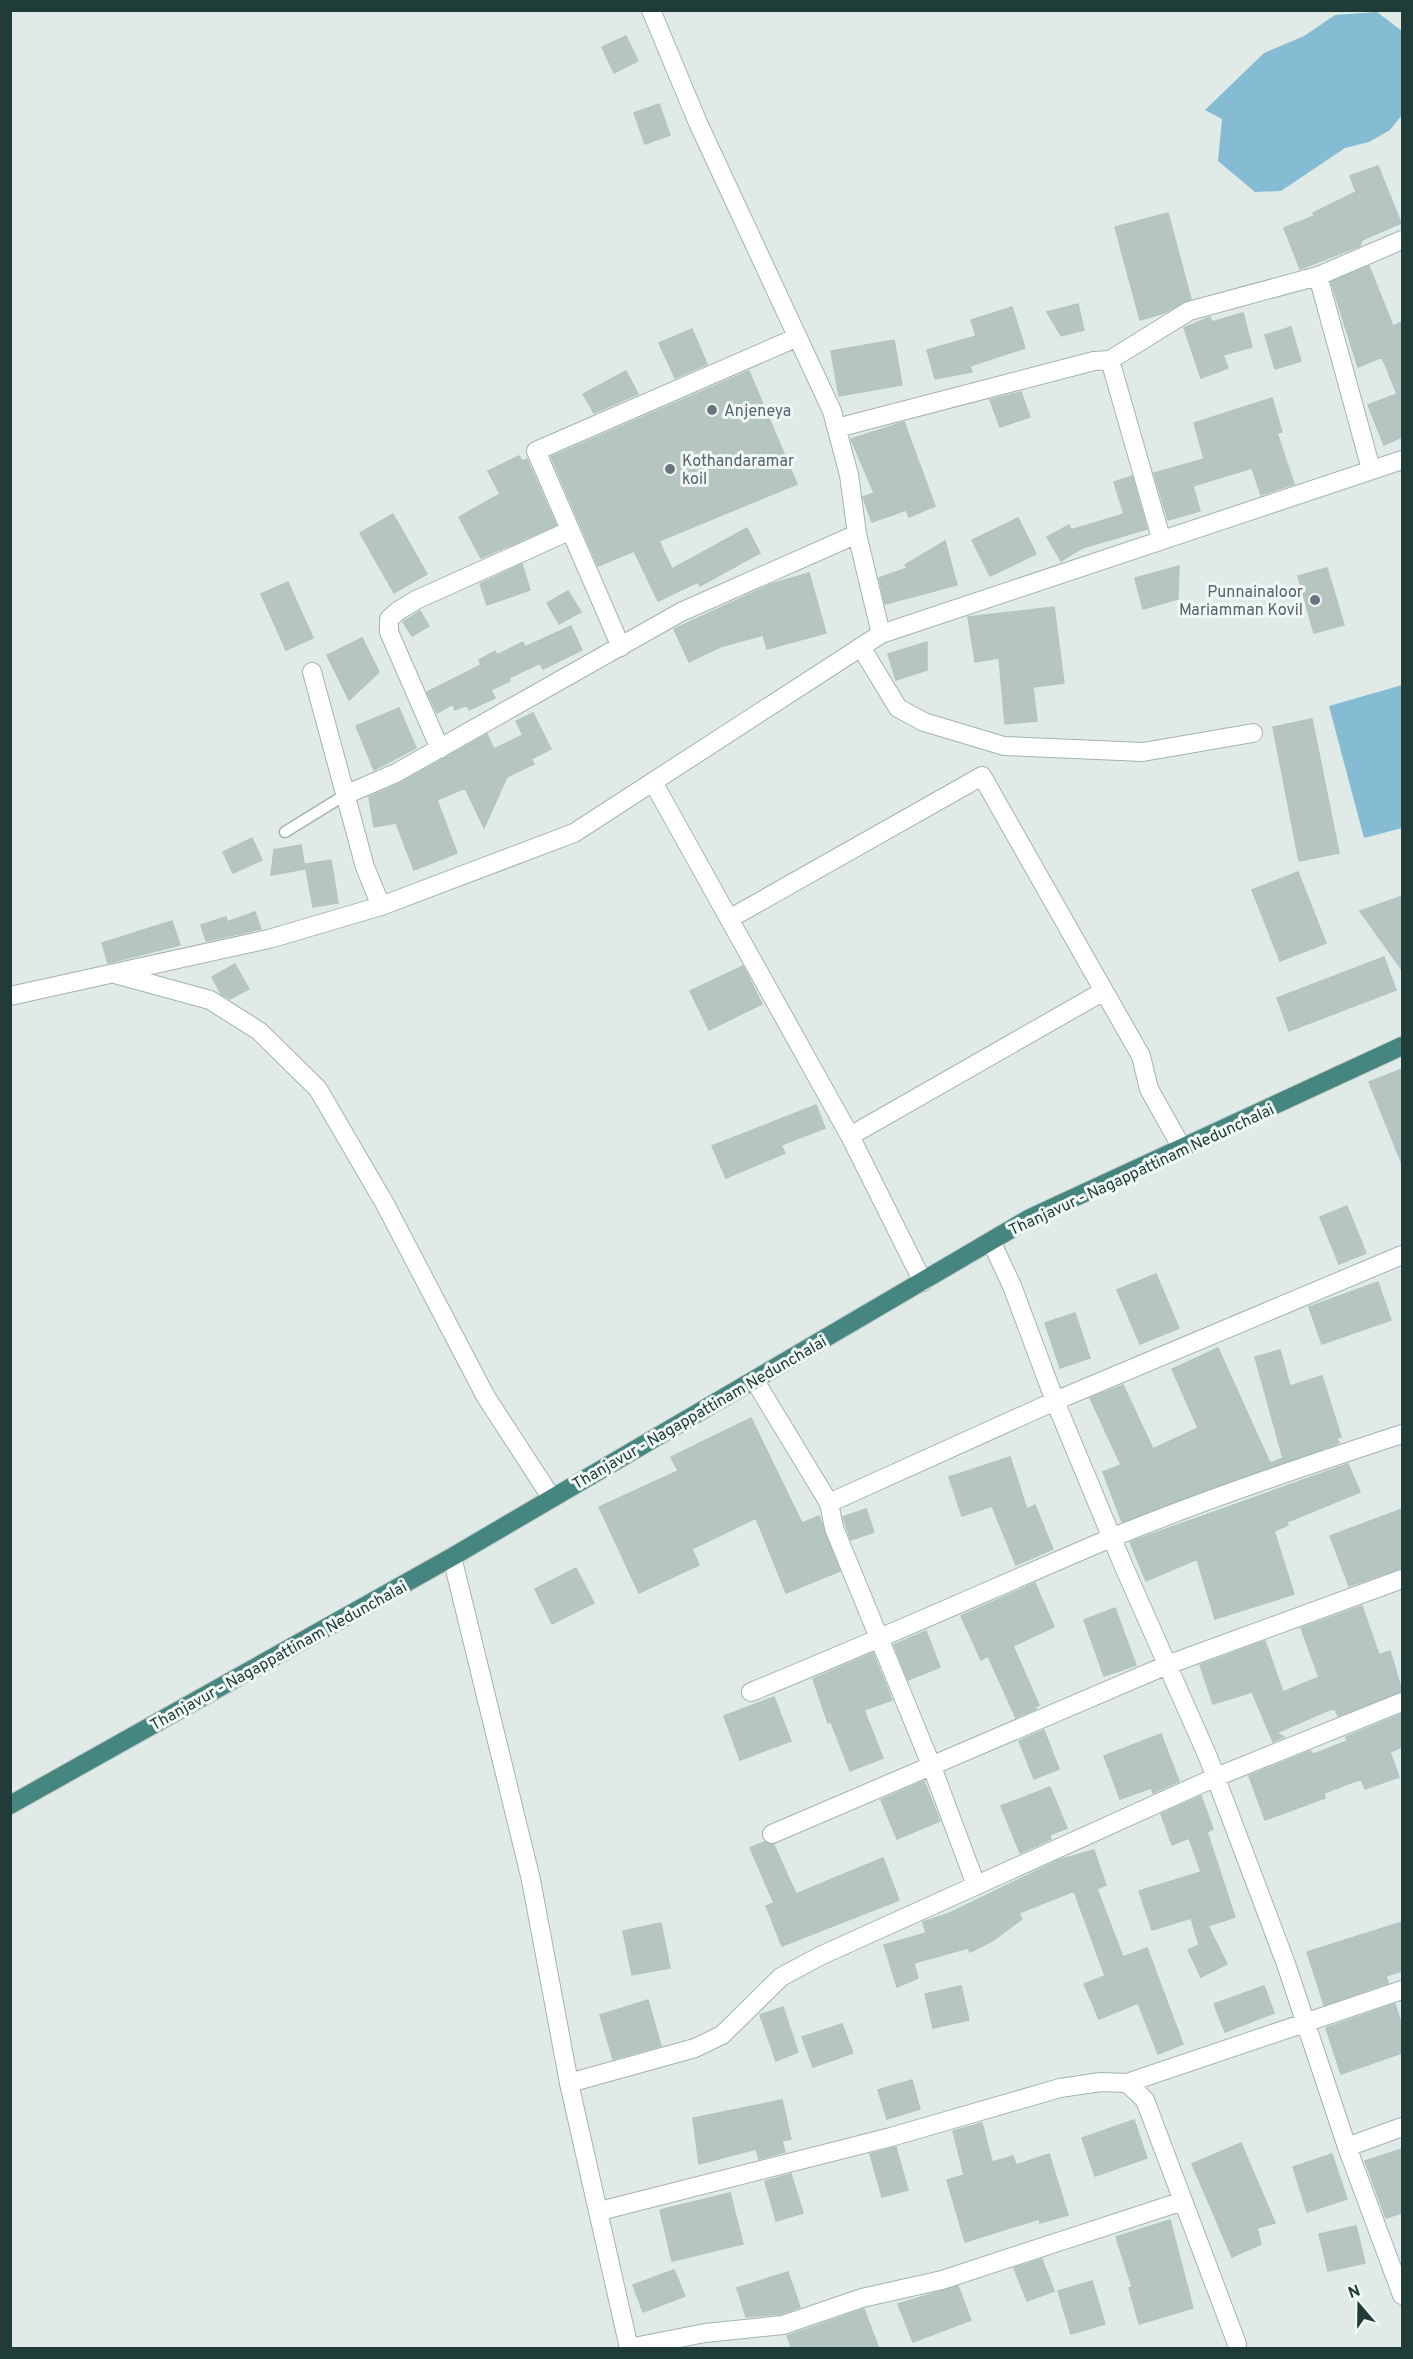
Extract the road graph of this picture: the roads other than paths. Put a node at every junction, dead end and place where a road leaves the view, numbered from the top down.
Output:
1 (651, 10) edge
2 (1402, 240) edge
3 (1318, 276) junction
4 (798, 337) junction
5 (1110, 360) junction
6 (837, 428) junction
7 (1402, 460) edge
8 (1371, 469) junction
9 (569, 531) junction
10 (857, 534) junction
11 (1161, 538) junction
12 (881, 634) junction
13 (621, 647) junction
14 (861, 647) junction
15 (312, 672) dead end
16 (1253, 733) dead end
17 (440, 748) junction
18 (653, 782) junction
19 (345, 795) junction
20 (285, 832) dead end
21 (381, 906) junction
22 (729, 919) junction
23 (115, 974) junction
24 (1104, 991) junction
25 (10, 996) edge
26 (1402, 1046) edge
27 (850, 1136) junction
28 (1182, 1148) junction
29 (991, 1241) junction
30 (1402, 1255) edge
31 (923, 1282) junction
32 (755, 1381) junction
33 (1055, 1401) junction
34 (1402, 1434) edge
35 (551, 1497) junction
36 (829, 1503) junction
37 (1113, 1538) junction
38 (452, 1557) junction
39 (1402, 1579) edge
40 (880, 1640) junction
41 (1167, 1665) junction
42 (751, 1692) dead end
43 (1402, 1702) edge
44 (932, 1767) junction
45 (1216, 1777) junction
46 (10, 1805) edge
47 (772, 1834) dead end
48 (976, 1885) junction
49 (1402, 1990) edge
50 (1305, 2024) junction
51 (569, 2083) junction
52 (1127, 2083) junction
53 (1402, 2127) edge
54 (1347, 2147) junction
55 (1184, 2201) junction
56 (600, 2211) junction
57 (1400, 2276) edge
58 (1402, 2295) edge
59 (1237, 2344) dead end
60 (629, 2348) edge

1 - 4 street
2 - 3 street
3 - 5 street
3 - 8 street
4 - 6 street
4 - 9 street
5 - 6 street
5 - 11 street
6 - 10 street
7 - 8 street
8 - 11 street
9 - 13 street
9 - 17 street
10 - 12 street
10 - 13 street
11 - 12 street
12 - 14 street
13 - 17 street
14 - 16 street
14 - 18 street
15 - 19 street
17 - 19 street
18 - 21 street
18 - 22 street
19 - 20 lane
19 - 21 street
21 - 23 street
22 - 24 street
22 - 27 street
23 - 25 street
23 - 35 street
24 - 27 street
24 - 28 street
26 - 28 highway, Thanjavur - Nagappattinam Nedunchalai
27 - 31 street
28 - 29 highway, Thanjavur - Nagappattinam Nedunchalai
29 - 31 highway, Thanjavur - Nagappattinam Nedunchalai
29 - 33 street
30 - 33 street
31 - 32 highway, Thanjavur - Nagappattinam Nedunchalai
32 - 35 highway, Thanjavur - Nagappattinam Nedunchalai
32 - 36 street
33 - 36 street
33 - 37 street
34 - 37 street
35 - 38 highway, Thanjavur - Nagappattinam Nedunchalai
36 - 40 street
37 - 40 street
37 - 41 street
38 - 46 highway, Thanjavur - Nagappattinam Nedunchalai
38 - 51 street
39 - 41 street
40 - 42 street
40 - 44 street
41 - 44 street
41 - 45 street
43 - 45 street
44 - 47 street
44 - 48 street
45 - 48 street
45 - 50 street
48 - 51 street
49 - 50 street
50 - 52 street
50 - 54 street
51 - 56 street
52 - 55 street
52 - 56 street
53 - 54 street
54 - 57 street
55 - 59 street
55 - 60 street
56 - 60 street
57 - 58 street

